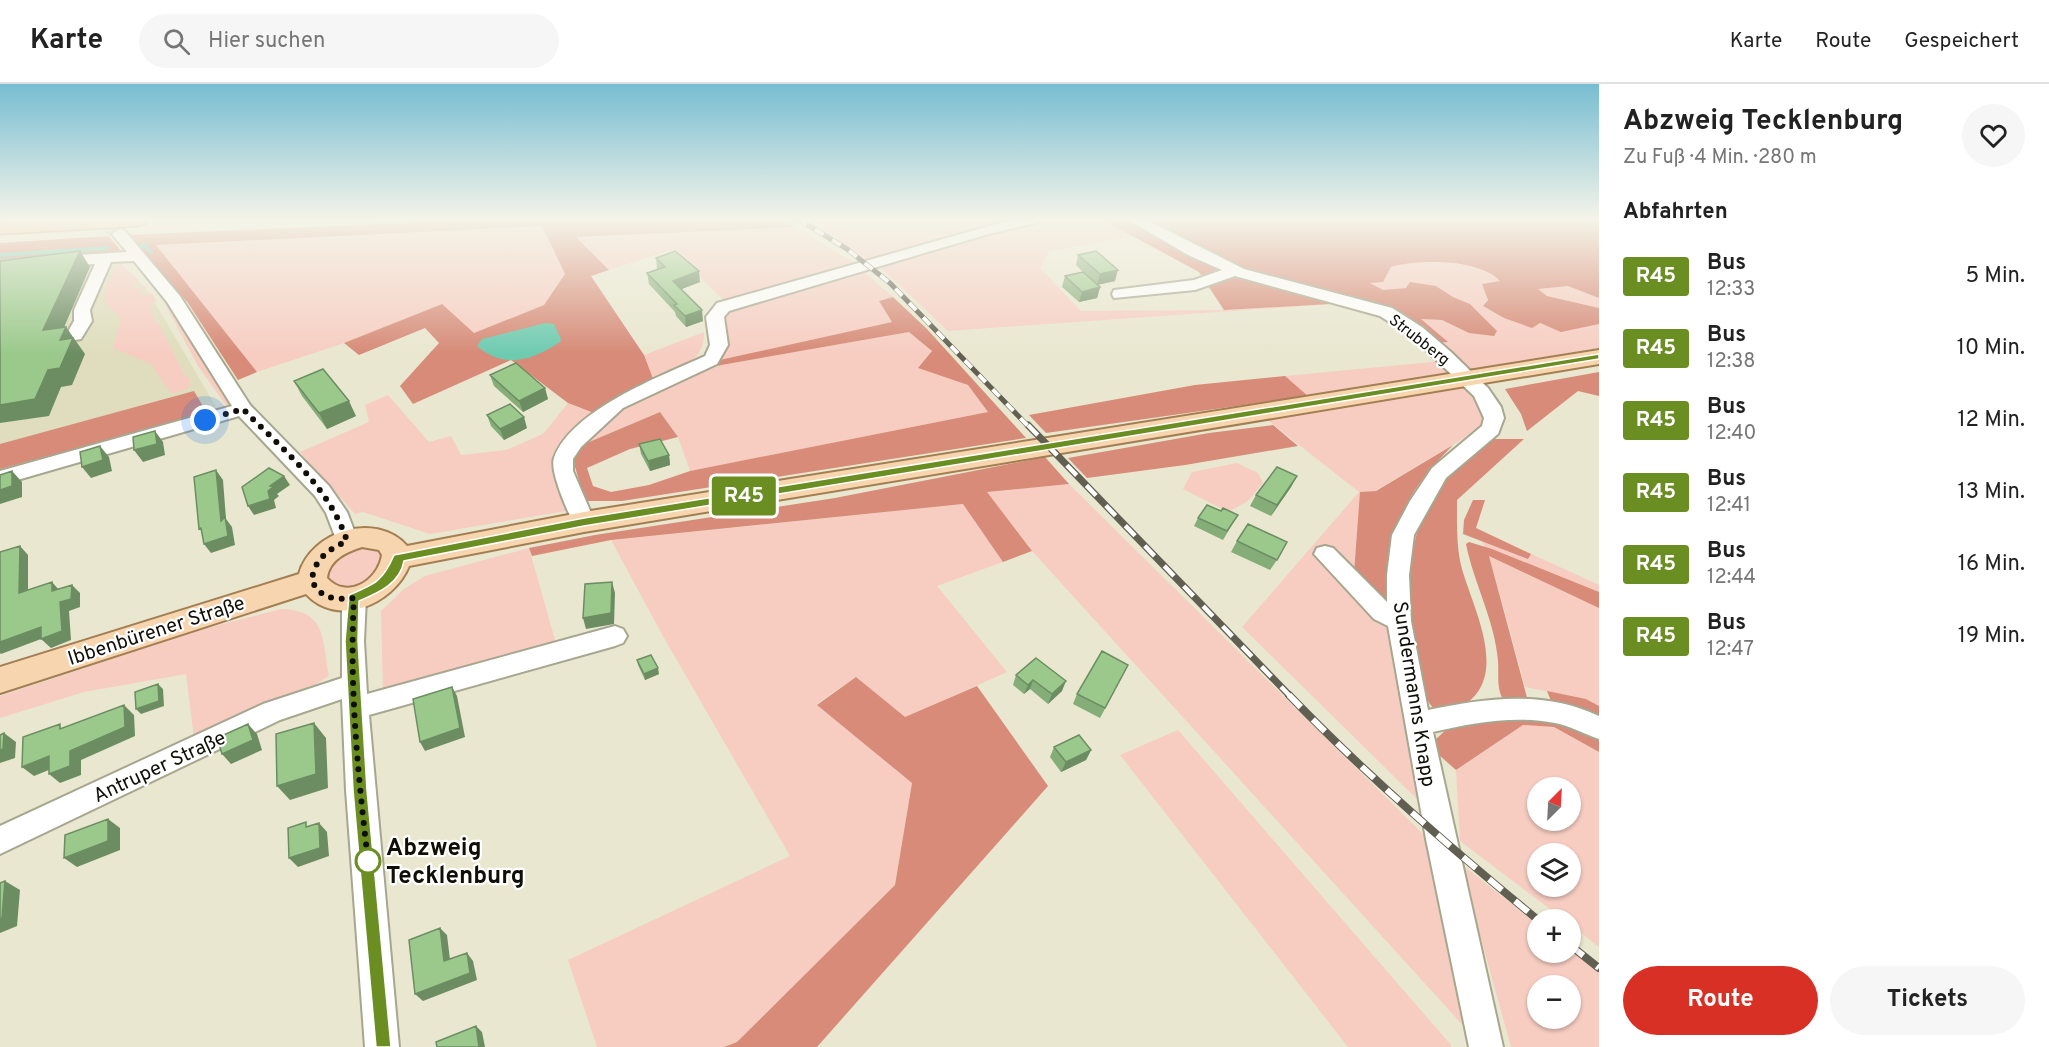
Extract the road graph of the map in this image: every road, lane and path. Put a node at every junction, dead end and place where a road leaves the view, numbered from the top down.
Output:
1 (27, 264) edge
2 (102, 264) edge
3 (144, 264) edge
4 (869, 264) edge
5 (1221, 264) edge
6 (0, 266) edge
7 (1234, 270) junction
8 (1120, 294) dead end
9 (75, 336) edge
10 (1599, 357) edge
11 (1468, 379) junction
12 (243, 409) junction
13 (0, 478) edge
14 (584, 522) junction
15 (347, 541) junction
16 (1325, 554) dead end
17 (398, 558) junction
18 (312, 581) junction
19 (354, 598) junction
20 (1399, 621) junction
21 (615, 636) dead end
22 (0, 680) edge
23 (355, 696) junction
24 (1418, 724) junction
25 (1599, 728) edge
26 (0, 840) edge
27 (382, 1047) edge
28 (1486, 1047) edge

1 - 6 street
2 - 9 street
3 - 12 street
4 - 14 street
5 - 7 street, Strubberg
7 - 8 street
7 - 11 street, Strubberg
10 - 11 main road
11 - 14 main road
11 - 20 street, Sundermanns Knapp
12 - 13 street
12 - 15 street
14 - 17 main road
15 - 17 main road
15 - 18 main road
16 - 20 street
17 - 19 main road
18 - 19 main road
18 - 22 main road, Ibbenbürener Straße
19 - 23 street
20 - 24 street, Sundermanns Knapp
21 - 23 street, Antruper Straße
23 - 26 street, Antruper Straße
23 - 27 street
24 - 25 street
24 - 28 street, Sundermanns Knapp

